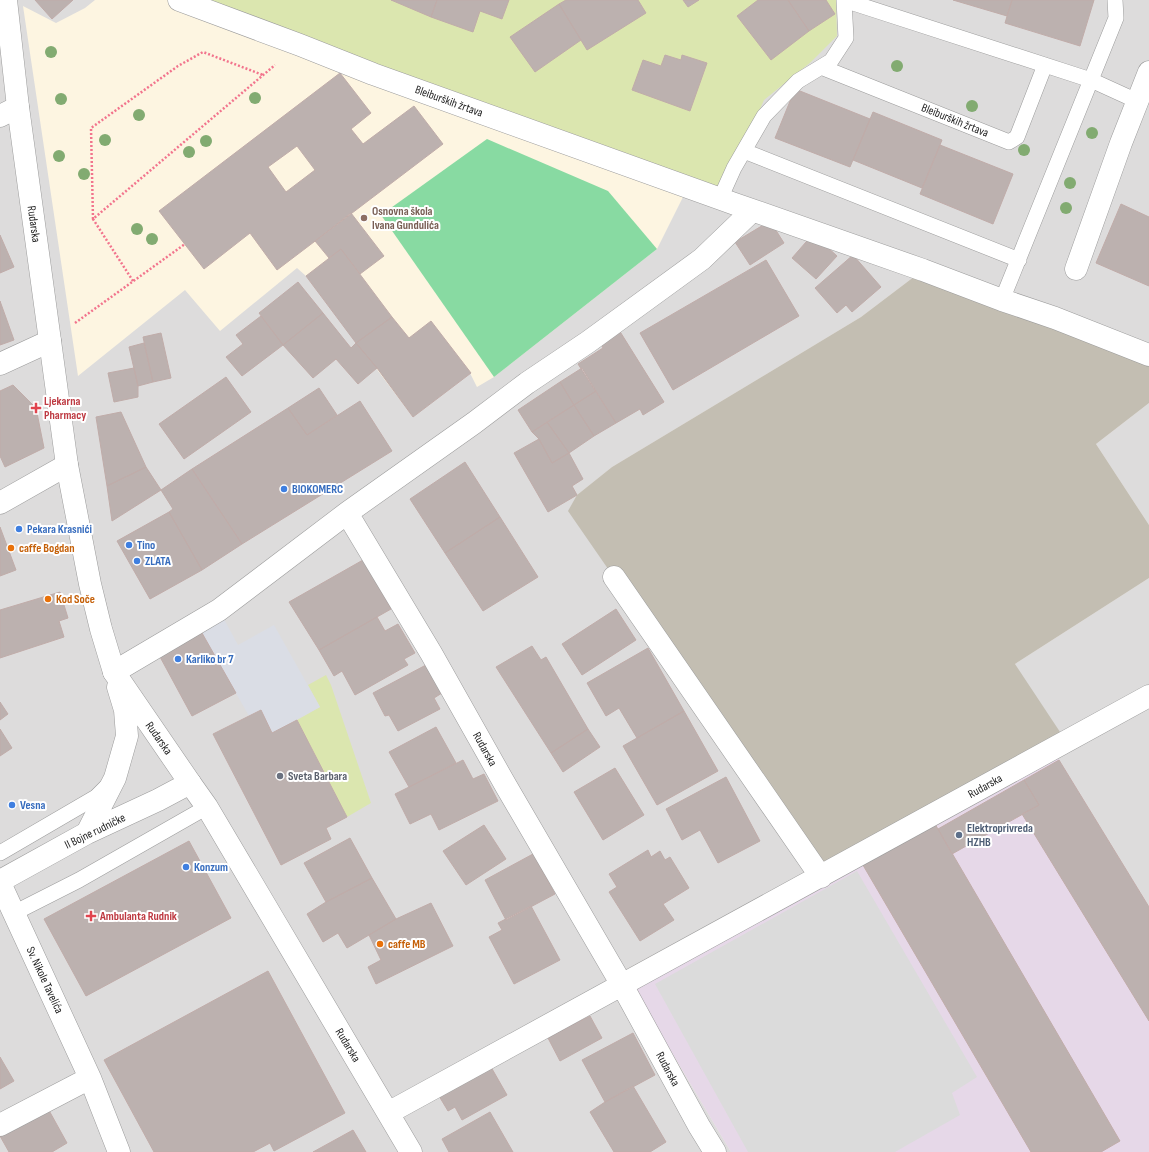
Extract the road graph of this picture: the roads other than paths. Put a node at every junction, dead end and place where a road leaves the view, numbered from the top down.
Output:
1 (179, 0) edge
2 (844, 0) edge
3 (1115, 0) edge
4 (5, 10) edge
5 (1045, 65) junction
6 (821, 67) junction
7 (1149, 72) edge
8 (1091, 80) junction
9 (1137, 101) junction
10 (9, 112) edge
11 (744, 151) junction
12 (720, 199) junction
13 (752, 211) junction
14 (1019, 260) junction
15 (1076, 269) dead end
16 (1002, 300) junction
17 (50, 341) junction
18 (1149, 355) edge
19 (0, 364) edge
20 (67, 465) junction
21 (0, 503) edge
22 (347, 513) junction
23 (614, 577) dead end
24 (114, 672) junction
25 (1149, 696) edge
26 (115, 778) junction
27 (190, 783) junction
28 (207, 807) junction
29 (87, 833) junction
30 (0, 853) edge
31 (821, 877) junction
32 (0, 882) edge
33 (14, 913) junction
34 (622, 986) junction
35 (90, 1078) junction
36 (388, 1113) junction
37 (0, 1125) edge
38 (119, 1152) edge
39 (411, 1152) edge
40 (715, 1152) edge

1 - 12 street, Bleiburških žrtava
2 - 5 lane
2 - 6 lane
3 - 8 lane
4 - 10 street, Rudarska
5 - 6 lane, Bleiburških žrtava
5 - 8 lane
6 - 11 lane
7 - 9 street
8 - 9 lane
8 - 14 lane
9 - 15 street
10 - 17 street, Rudarska
11 - 12 lane
11 - 14 lane
12 - 13 street, Bleiburških žrtava
13 - 16 street, Bleiburških žrtava
13 - 22 street
14 - 16 lane
16 - 18 street, Bleiburških žrtava
17 - 19 street
17 - 20 street, Rudarska
20 - 21 street
20 - 24 street, Rudarska
22 - 24 street
22 - 34 street, Rudarska
23 - 31 street
24 - 26 street
24 - 27 street, Rudarska
25 - 31 street, Rudarska
26 - 29 street
26 - 30 lane
27 - 28 street, Rudarska
27 - 29 street, II Bojne rudničke
28 - 33 lane
28 - 36 street, Rudarska
29 - 32 street, II Bojne rudničke
31 - 34 street, Rudarska
32 - 33 street, Sv. Nikole Tavelića
33 - 35 street, Sv. Nikole Tavelića
34 - 36 street, Rudarska
34 - 40 street, Rudarska
35 - 37 street
35 - 38 street, Sv. Nikole Tavelića
36 - 39 street, Rudarska

